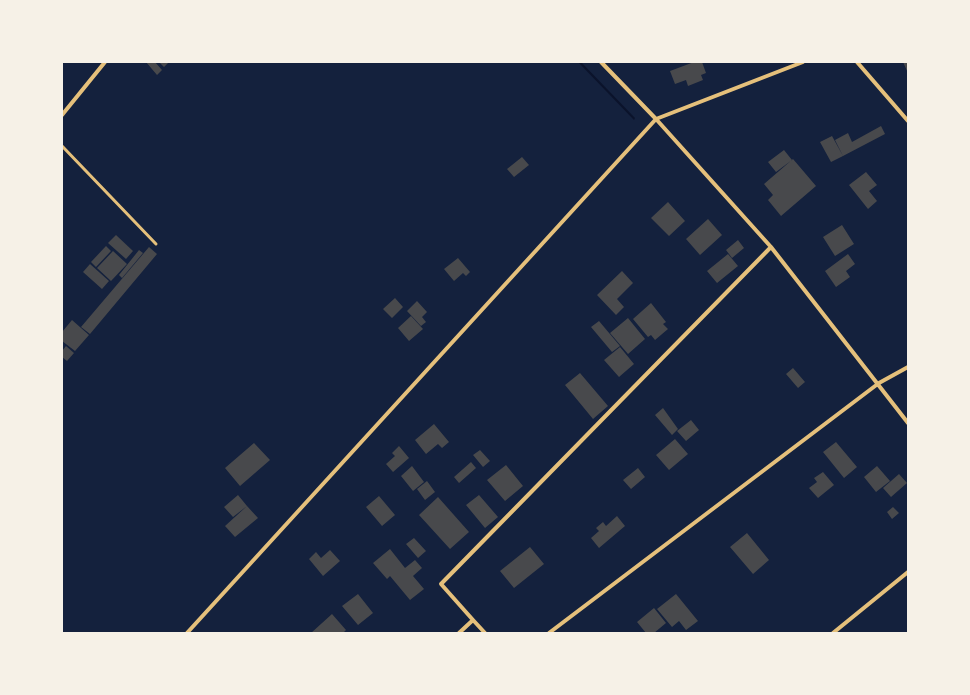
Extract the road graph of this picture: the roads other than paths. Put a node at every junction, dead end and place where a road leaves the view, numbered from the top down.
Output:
1 (105, 62) edge
2 (601, 62) edge
3 (803, 62) edge
4 (857, 62) edge
5 (62, 115) edge
6 (656, 119) junction
7 (908, 121) edge
8 (62, 146) edge
9 (156, 244) dead end
10 (771, 246) junction
11 (908, 367) edge
12 (879, 383) junction
13 (908, 423) edge
14 (908, 572) edge
15 (473, 620) junction
16 (187, 633) edge
17 (459, 633) edge
18 (485, 633) edge
19 (549, 633) edge
20 (833, 633) edge

1 - 5 street
2 - 6 street
3 - 6 street
4 - 7 street
6 - 10 street
6 - 16 street
8 - 9 lane
10 - 12 street
10 - 15 street
11 - 12 street
12 - 13 street
12 - 19 street
14 - 20 street
15 - 17 street
15 - 18 street

